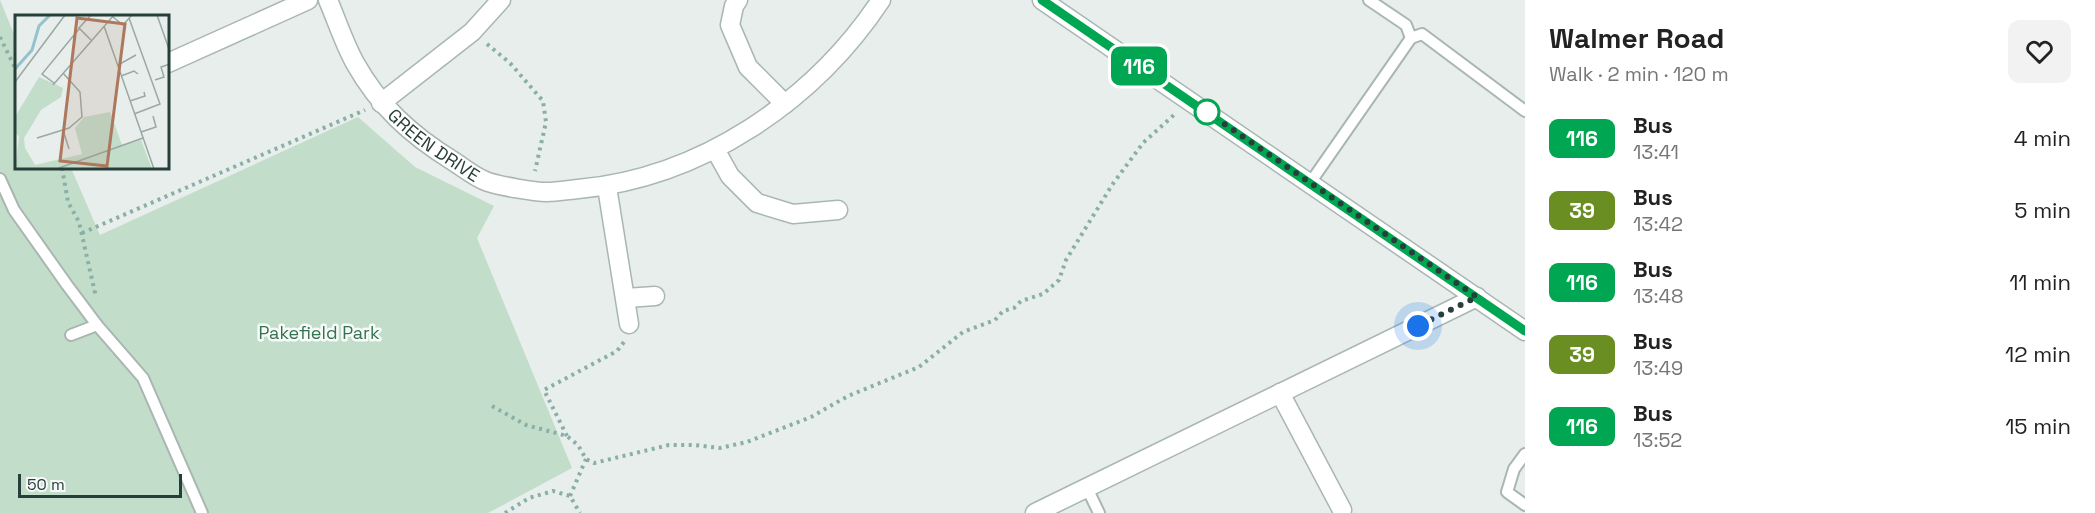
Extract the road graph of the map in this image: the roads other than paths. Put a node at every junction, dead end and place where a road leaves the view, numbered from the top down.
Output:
1 (308, 0) edge
2 (328, 0) edge
3 (501, 0) edge
4 (738, 0) edge
5 (881, 0) edge
6 (1042, 0) edge
7 (1369, 0) edge
8 (1411, 38) junction
9 (170, 62) edge
10 (381, 103) junction
11 (785, 104) junction
12 (1525, 111) edge
13 (715, 149) junction
14 (0, 180) edge
15 (1310, 183) junction
16 (607, 187) junction
17 (838, 210) dead end
18 (655, 296) dead end
19 (1477, 297) junction
20 (626, 298) junction
21 (629, 324) road end
22 (97, 325) junction
23 (1525, 331) edge
24 (71, 335) dead end
25 (1280, 393) junction
26 (1525, 454) edge
27 (1087, 488) junction
28 (1525, 505) edge
29 (1342, 510) dead end
30 (202, 513) edge
31 (1035, 513) edge
32 (1099, 513) edge

1 - 9 street
2 - 10 street, GREEN DRIVE
3 - 10 street
4 - 11 street
5 - 11 street, GREEN DRIVE
6 - 15 street
7 - 8 lane
8 - 12 lane
8 - 15 lane
10 - 16 street, GREEN DRIVE
11 - 13 street, GREEN DRIVE
13 - 16 street, GREEN DRIVE
13 - 17 street
14 - 22 lane
15 - 19 street
16 - 20 street
18 - 20 street
19 - 23 street
19 - 25 street
20 - 21 street
22 - 24 lane
22 - 30 lane
25 - 27 street
25 - 29 street
26 - 28 lane
27 - 31 street
27 - 32 lane

